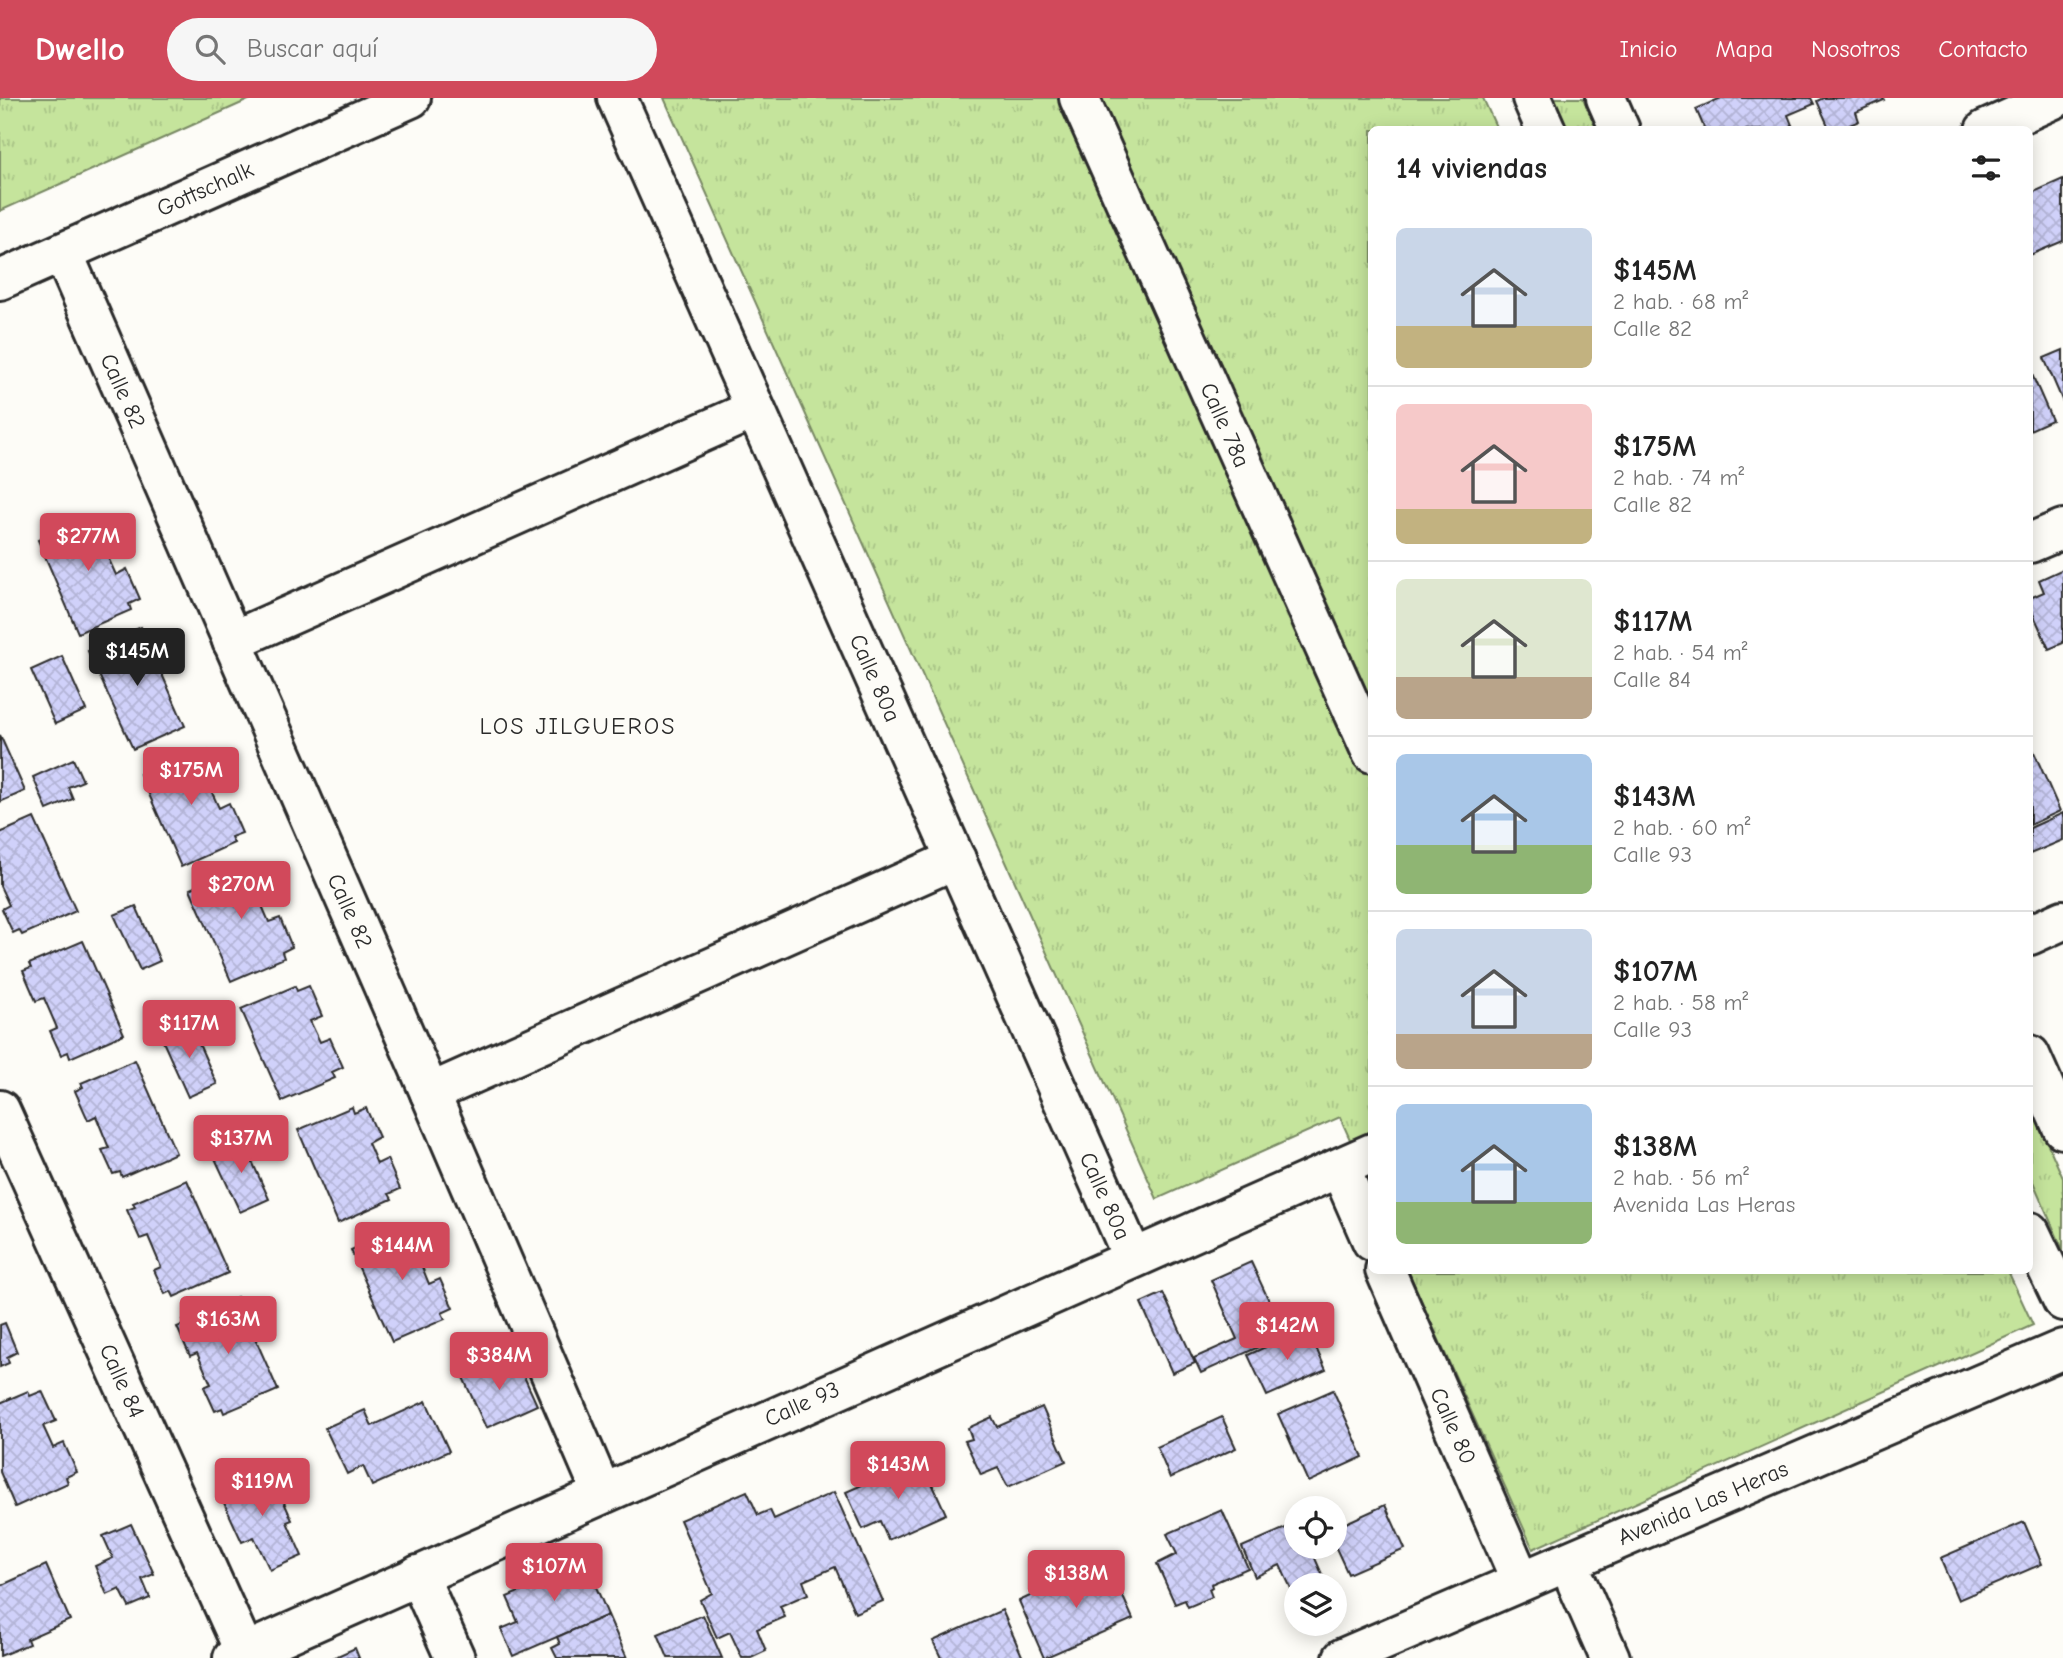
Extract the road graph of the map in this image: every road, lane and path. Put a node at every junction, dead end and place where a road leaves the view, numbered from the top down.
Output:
1 (411, 98) edge
2 (617, 98) edge
3 (1079, 98) edge
4 (1532, 98) edge
5 (1606, 98) edge
6 (2056, 98) edge
7 (2018, 106) edge
8 (1544, 126) edge
9 (1618, 126) edge
10 (1990, 126) edge
11 (63, 253) junction
12 (0, 281) edge
13 (755, 409) junction
14 (2063, 529) edge
15 (2033, 542) edge
16 (232, 641) junction
17 (1368, 744) edge
18 (956, 859) junction
19 (2063, 920) edge
20 (2033, 934) edge
21 (2033, 1062) edge
22 (430, 1093) junction
23 (0, 1110) edge
24 (2063, 1129) edge
25 (1356, 1161) edge
26 (1368, 1221) edge
27 (2033, 1238) edge
28 (1133, 1258) junction
29 (1387, 1274) edge
30 (2063, 1301) edge
31 (2063, 1349) edge
32 (2063, 1367) edge
33 (602, 1493) junction
34 (418, 1575) junction
35 (1521, 1581) junction
36 (1577, 1583) junction
37 (239, 1655) edge
38 (455, 1658) edge
39 (1343, 1658) edge
40 (1403, 1658) edge
41 (1610, 1658) edge

1 - 11 street, Gottschalk
2 - 13 street, Calle 80a
3 - 17 street, Calle 78a
4 - 8 street
5 - 9 street
6 - 7 street
7 - 10 street
11 - 12 street, Gottschalk
11 - 16 street, Calle 82
13 - 16 street
13 - 18 street, Calle 80a
14 - 15 street
16 - 22 street, Calle 82
18 - 22 street
18 - 28 street, Calle 80a
19 - 20 street
21 - 24 street
22 - 33 street, Calle 82
23 - 37 street, Calle 84
25 - 26 street
25 - 28 street, Calle 93
27 - 30 street
28 - 33 street, Calle 93
29 - 35 street, Calle 80
31 - 35 street, Avenida Las Heras
32 - 36 street, Avenida Las Heras
33 - 34 street, Calle 93
34 - 37 street, Calle 93
34 - 38 street
35 - 39 street, Avenida Las Heras
36 - 40 street, Avenida Las Heras
36 - 41 street

